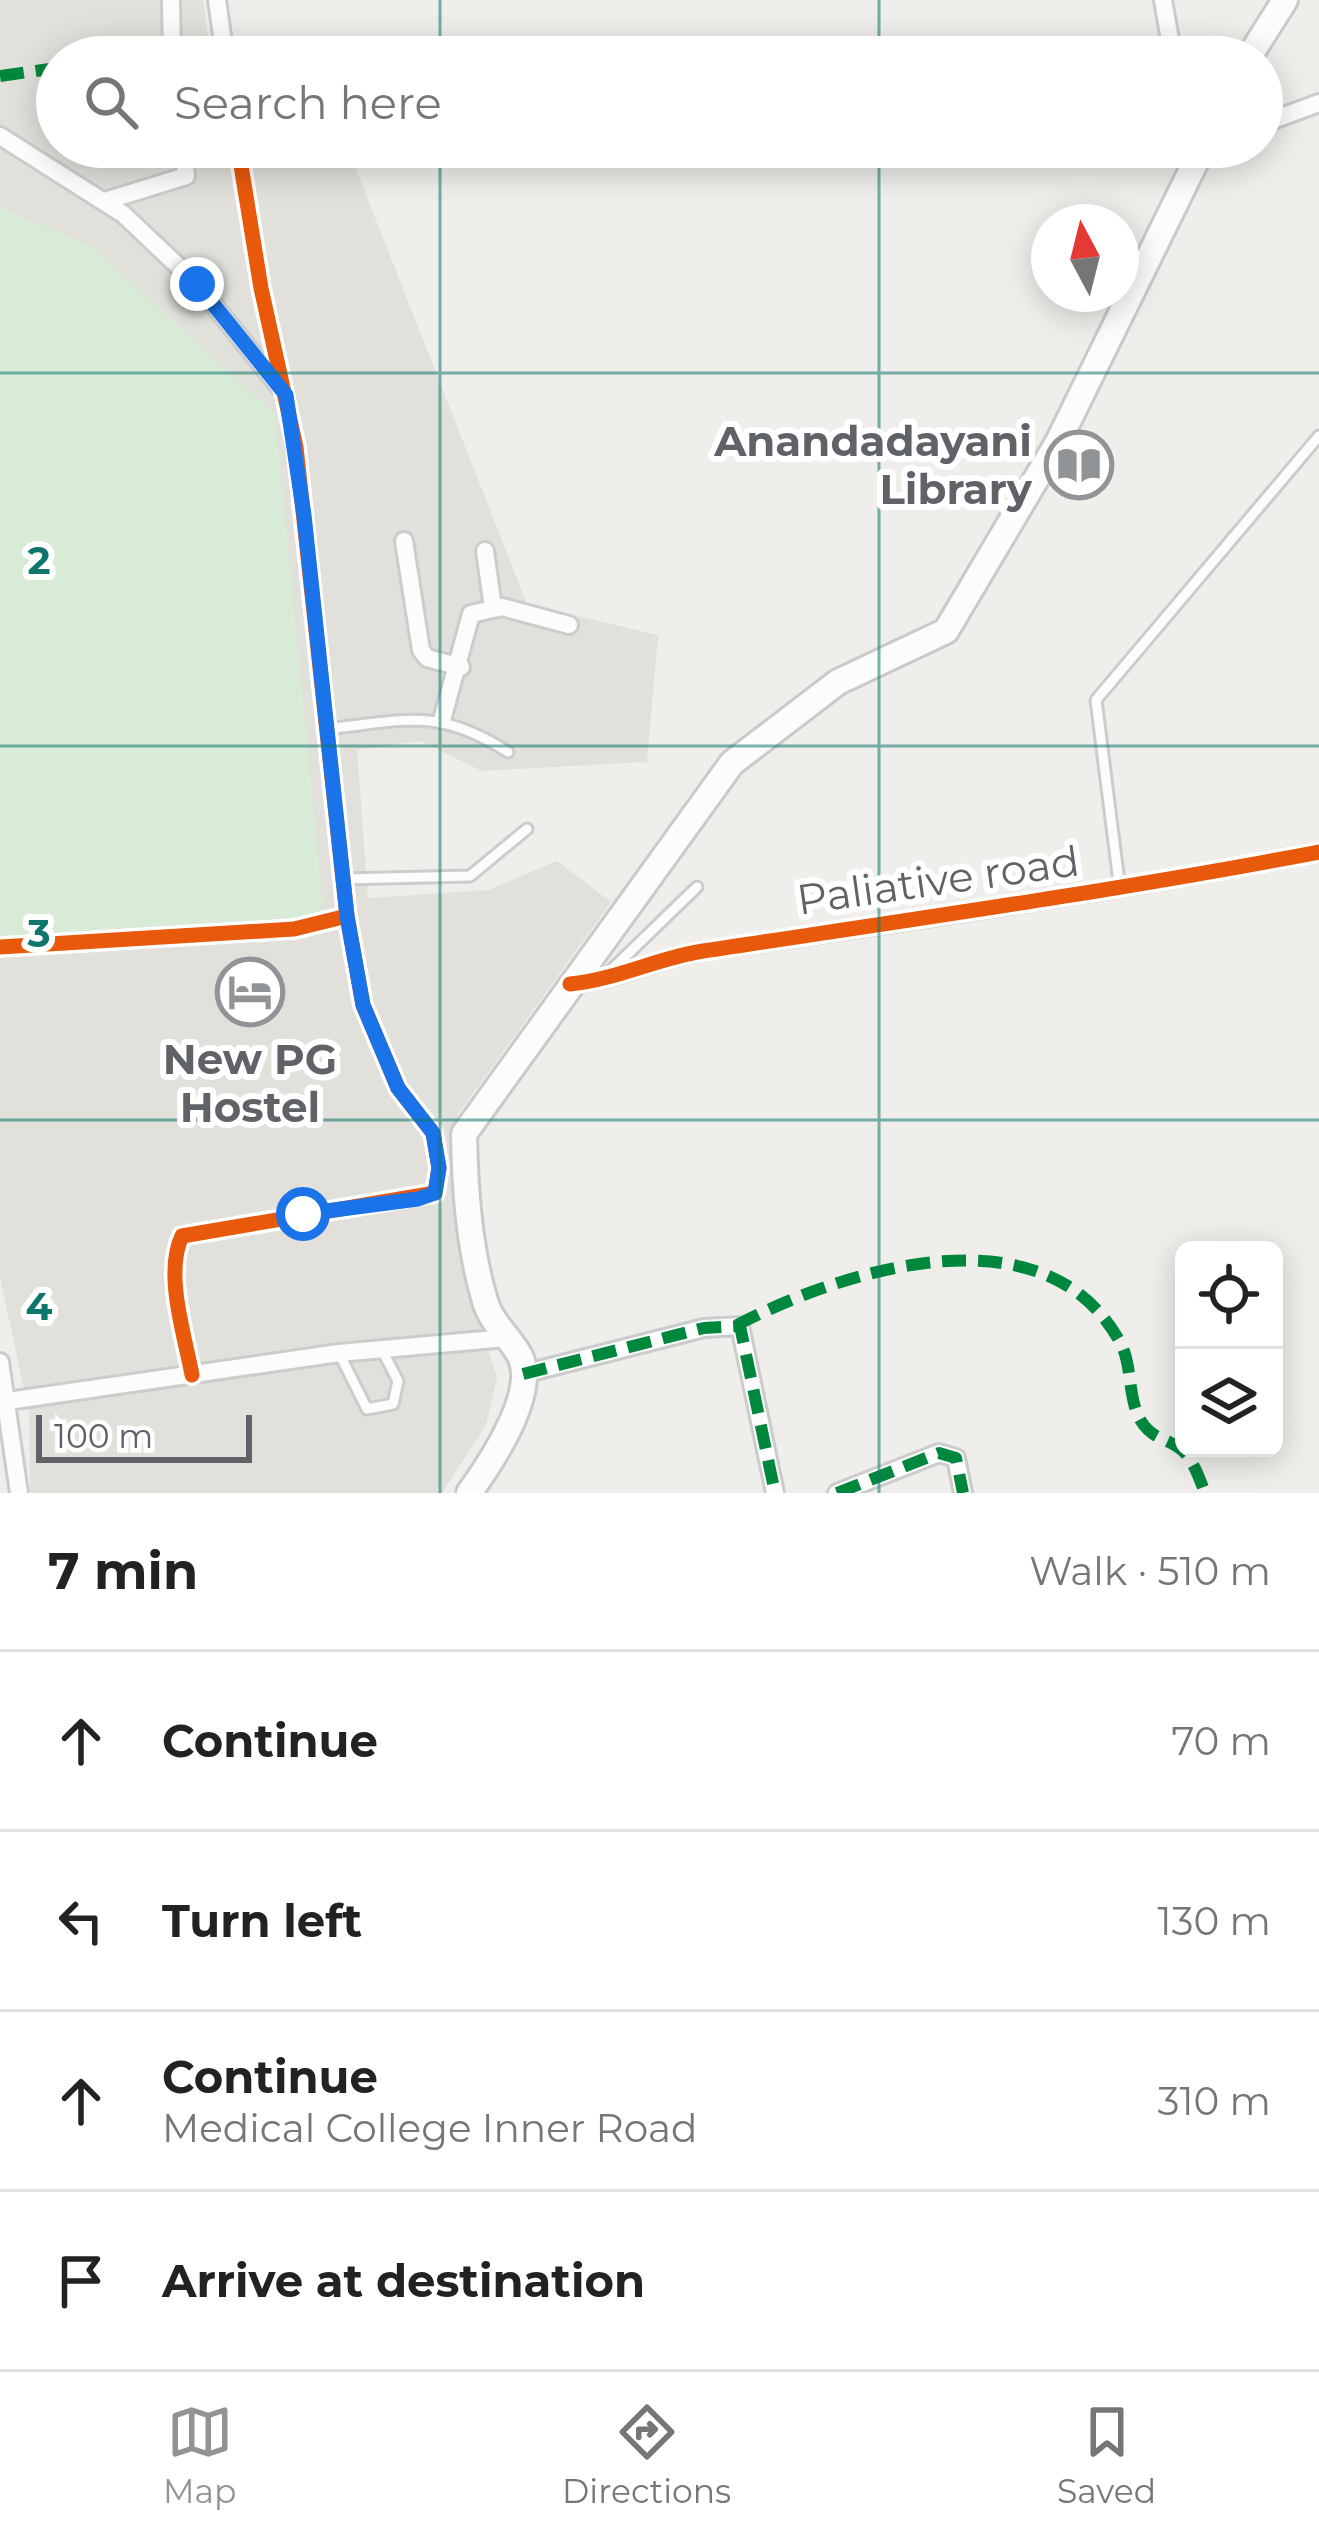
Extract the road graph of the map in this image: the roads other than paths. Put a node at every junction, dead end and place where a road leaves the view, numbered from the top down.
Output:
1 (171, 0) edge
2 (217, 0) edge
3 (1163, 0) edge
4 (1286, 0) edge
5 (172, 36) edge
6 (222, 36) edge
7 (1169, 36) edge
8 (1263, 36) edge
9 (1319, 103) edge
10 (1283, 116) edge
11 (0, 136) edge
12 (36, 158) edge
13 (52, 168) edge
14 (185, 168) edge
15 (242, 168) edge
16 (1193, 168) edge
17 (105, 201) junction
18 (286, 395) junction
19 (1319, 436) edge
20 (404, 541) dead end
21 (485, 551) dead end
22 (493, 608) junction
23 (569, 625) dead end
24 (460, 667) junction
25 (442, 720) junction
26 (325, 729) junction
27 (508, 752) dead end
28 (527, 829) dead end
29 (1319, 852) edge
30 (343, 879) junction
31 (698, 887) dead end
32 (1120, 890) junction
33 (347, 916) junction
34 (0, 947) edge
35 (600, 981) junction
36 (570, 984) junction
37 (506, 1338) junction
38 (381, 1348) junction
39 (338, 1353) junction
40 (0, 1362) edge
41 (523, 1374) junction
42 (192, 1375) junction
43 (8, 1401) junction
44 (19, 1493) edge
45 (469, 1493) edge
46 (775, 1493) edge
47 (837, 1493) edge
48 (963, 1493) edge

1 - 5 street
2 - 6 street
3 - 7 street
4 - 8 main road
9 - 10 street
11 - 12 street
13 - 17 street
14 - 17 street
15 - 18 street
16 - 36 main road
17 - 18 street
18 - 26 street
19 - 32 lane
20 - 24 street
21 - 22 street
22 - 23 street
22 - 24 street
24 - 25 street
25 - 26 lane
25 - 27 lane
26 - 30 street
28 - 30 lane
29 - 32 street, Paliative road
30 - 33 street
31 - 35 lane
32 - 35 street, Paliative road
33 - 34 street
33 - 42 street
35 - 36 street, Paliative road
36 - 37 main road
37 - 38 street
37 - 41 main road
38 - 39 street
38 - 39 lane
39 - 42 street
40 - 43 street
41 - 45 main road
41 - 46 street
42 - 43 street
43 - 44 street
47 - 48 street

